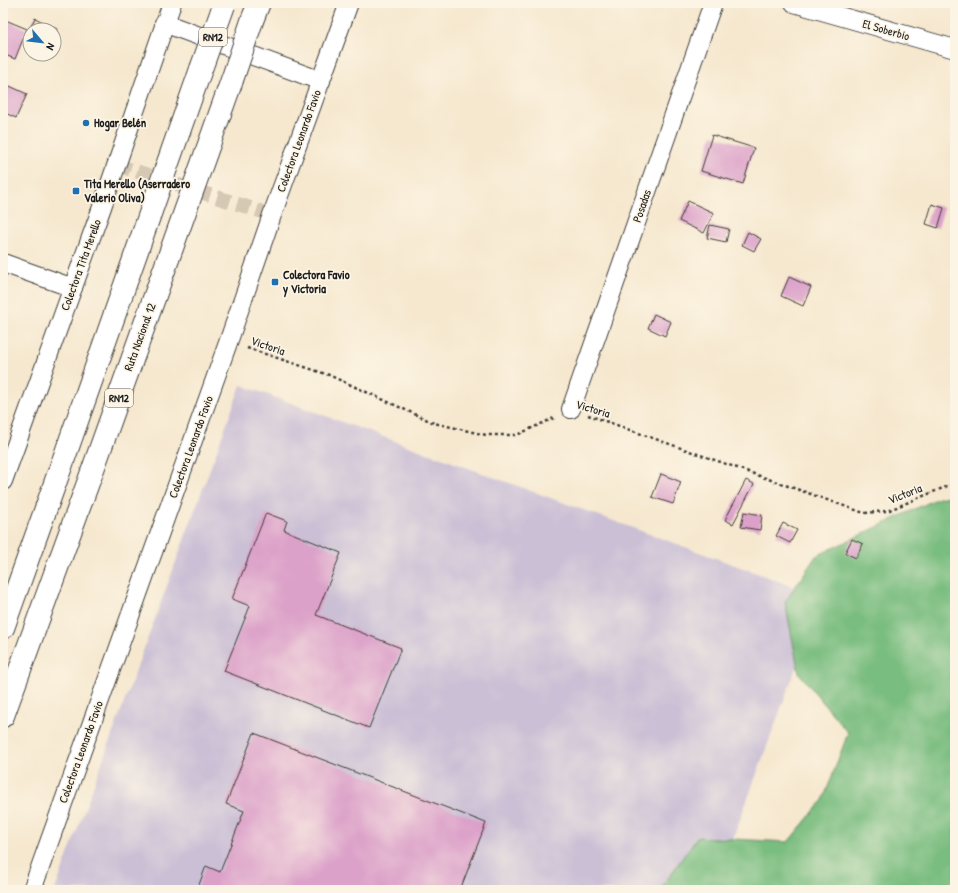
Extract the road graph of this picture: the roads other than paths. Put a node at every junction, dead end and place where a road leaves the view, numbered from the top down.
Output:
1 (172, 3) edge
2 (349, 3) edge
3 (713, 3) edge
4 (794, 3) edge
5 (224, 4) edge
6 (256, 10) edge
7 (164, 23) junction
8 (955, 50) edge
9 (321, 81) junction
10 (3, 263) edge
11 (73, 288) junction
12 (571, 409) road end
13 (3, 481) edge
14 (3, 628) edge
15 (3, 716) edge
16 (32, 890) edge

1 - 7 street, Colectora Tita Merello
2 - 9 street, Colectora Leonardo Favio
3 - 12 street, Posadas
4 - 8 street, El Soberbio
5 - 14 highway, RN12, bridge
6 - 15 highway, Ruta Nacional 12 / RN12, bridge
7 - 9 street
7 - 11 street, Colectora Tita Merello
9 - 16 street, Colectora Leonardo Favio
10 - 11 street
11 - 13 street, Colectora Tita Merello

